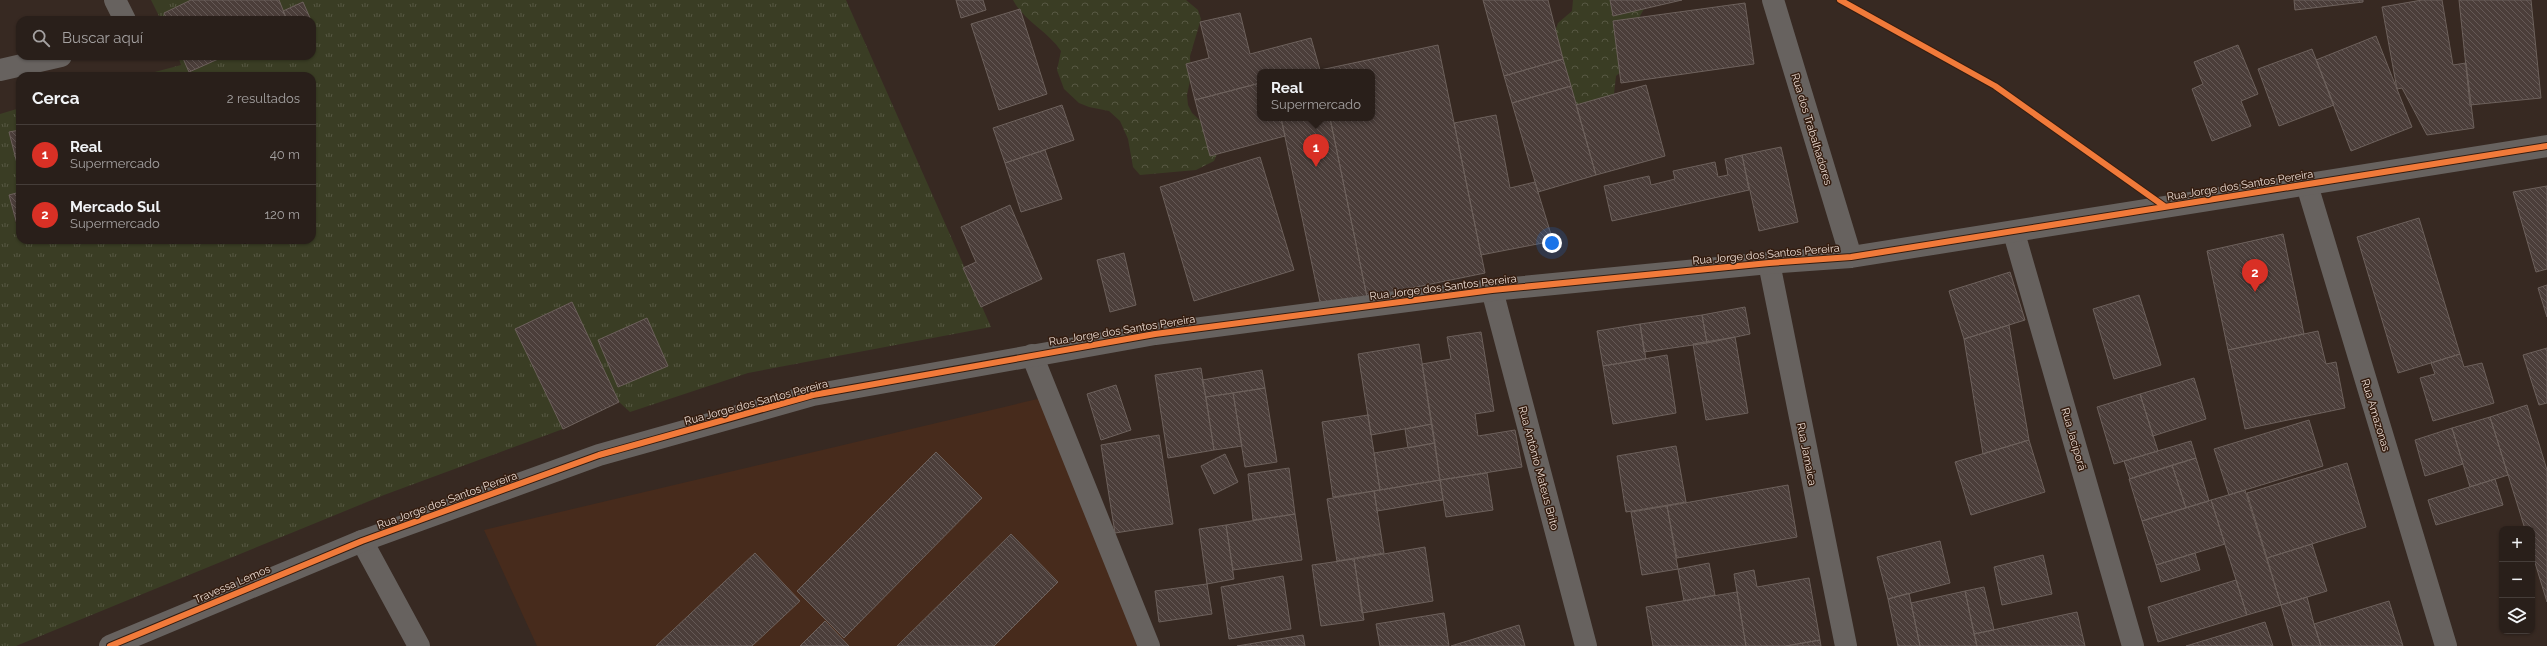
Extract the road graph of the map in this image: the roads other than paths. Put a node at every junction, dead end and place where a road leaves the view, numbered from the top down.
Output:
1 (115, 0) edge
2 (1773, 0) edge
3 (122, 16) edge
4 (44, 60) edge
5 (0, 70) edge
6 (2547, 146) edge
7 (2307, 185) junction
8 (2014, 233) junction
9 (1851, 257) junction
10 (1769, 263) junction
11 (1492, 290) junction
12 (1032, 355) junction
13 (362, 541) junction
14 (110, 646) edge
15 (419, 646) edge
16 (1149, 646) edge
17 (1586, 646) edge
18 (1846, 646) edge
19 (2133, 646) edge
20 (2446, 646) edge

1 - 3 street
2 - 9 street, Rua dos Trabalhadores
4 - 5 street
6 - 7 street, Rua Jorge dos Santos Pereira
7 - 8 street, Rua Jorge dos Santos Pereira
7 - 20 street, Rua Amazonas
8 - 9 street, Rua Jorge dos Santos Pereira
8 - 19 street, Rua Jaciporã
9 - 10 street, Rua Jorge dos Santos Pereira
10 - 11 street, Rua Jorge dos Santos Pereira
10 - 18 street, Rua Jamaica
11 - 12 street, Rua Jorge dos Santos Pereira
11 - 17 street, Rua Antônio Mateus Brito
12 - 13 street, Rua Jorge dos Santos Pereira
12 - 16 street
13 - 14 street, Travessa Lemos
13 - 15 street

